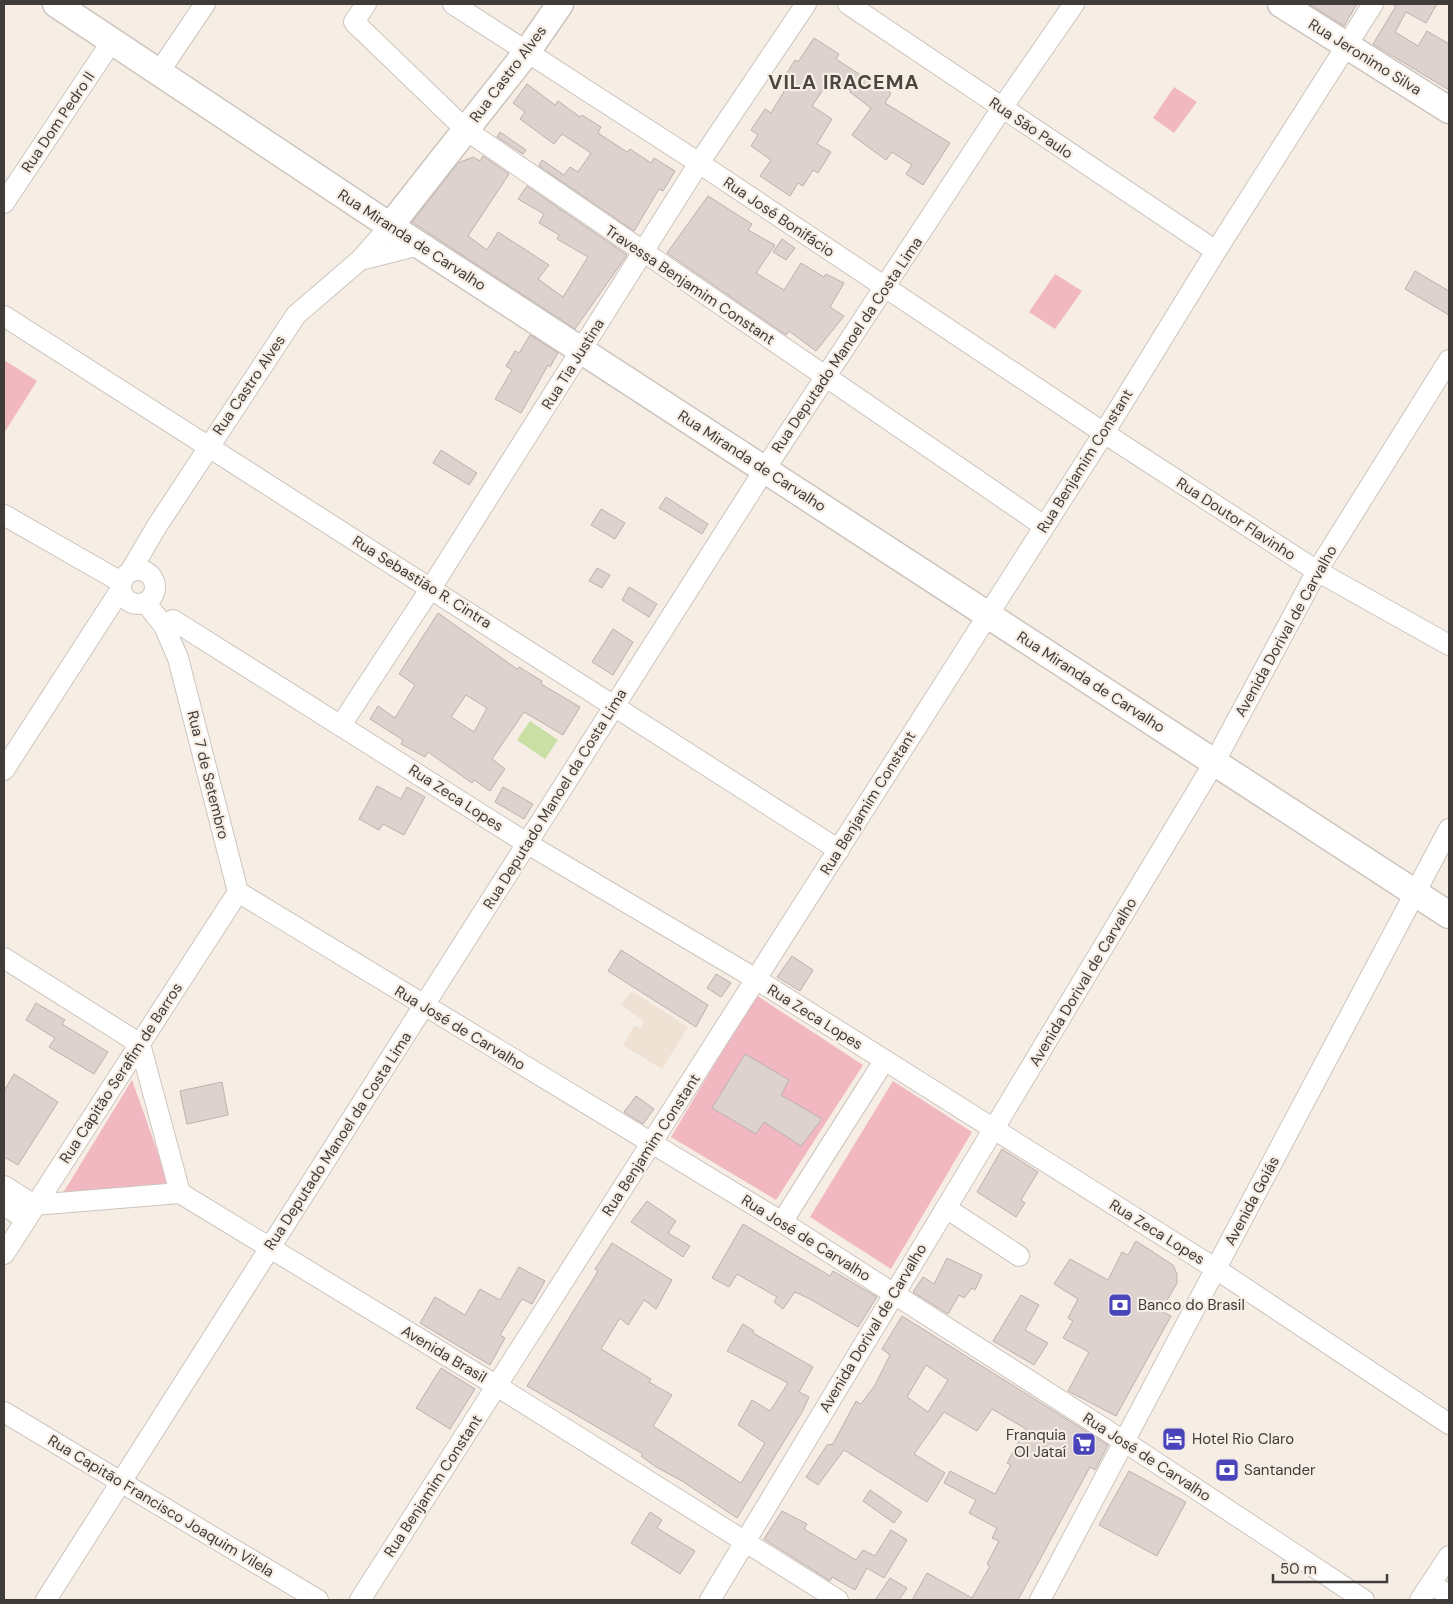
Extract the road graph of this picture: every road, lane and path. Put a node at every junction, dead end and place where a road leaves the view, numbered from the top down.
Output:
1 (56, 4) edge
2 (205, 4) edge
3 (366, 4) edge
4 (453, 4) edge
5 (560, 4) edge
6 (806, 4) edge
7 (848, 4) edge
8 (1074, 4) edge
9 (1281, 4) edge
10 (1373, 4) edge
11 (112, 41) junction
12 (1347, 46) junction
13 (527, 52) junction
14 (159, 72) junction
15 (1002, 108) junction
16 (1449, 110) edge
17 (466, 130) junction
18 (699, 163) junction
19 (4, 203) edge
20 (390, 226) junction
21 (419, 245) junction
22 (1216, 250) junction
23 (643, 252) junction
24 (360, 260) junction
25 (885, 288) junction
26 (4, 316) edge
27 (582, 350) junction
28 (1449, 360) edge
29 (826, 377) junction
30 (1104, 433) junction
31 (208, 446) junction
32 (765, 469) junction
33 (4, 515) edge
34 (157, 526) junction
35 (1044, 526) junction
36 (1316, 571) junction
37 (124, 581) junction
38 (431, 588) junction
39 (151, 589) junction
40 (988, 614) junction
41 (173, 620) junction
42 (1449, 646) edge
43 (178, 658) junction
44 (614, 704) junction
45 (342, 725) junction
46 (1214, 763) junction
47 (4, 770) edge
48 (1449, 829) edge
49 (528, 844) junction
50 (839, 850) junction
51 (238, 892) junction
52 (1415, 892) junction
53 (1449, 915) edge
54 (4, 958) edge
55 (756, 979) junction
56 (424, 1007) junction
57 (140, 1044) junction
58 (884, 1061) junction
59 (994, 1130) junction
60 (652, 1144) junction
61 (4, 1186) edge
62 (180, 1193) junction
63 (4, 1206) edge
64 (946, 1208) junction
65 (29, 1212) junction
66 (782, 1222) junction
67 (269, 1248) junction
68 (4, 1254) edge
69 (1020, 1256) dead end
70 (1216, 1269) junction
71 (893, 1293) junction
72 (497, 1386) junction
73 (4, 1412) edge
74 (1449, 1424) edge
75 (1125, 1442) junction
76 (119, 1482) junction
77 (744, 1543) junction
78 (1449, 1556) edge
79 (1431, 1584) junction
80 (1449, 1595) edge
81 (46, 1600) edge
82 (318, 1600) edge
83 (360, 1600) edge
84 (710, 1600) edge
85 (838, 1600) edge
86 (1040, 1600) edge
87 (1364, 1600) edge
88 (1420, 1600) edge

1 - 11 main road, Rua Miranda de Carvalho
2 - 14 street
3 - 17 street, Travessa Benjamim Constant
4 - 13 street, Rua José Bonifácio
5 - 13 main road, Rua Castro Alves
6 - 18 street, Rua Tia Justina
7 - 15 street, Rua São Paulo
8 - 15 street, Rua Deputado Manoel da Costa Lima
9 - 12 main road, Rua Jeronimo Silva
10 - 12 street, Rua Benjamim Constant
11 - 14 main road, Rua Miranda de Carvalho
11 - 19 street, Rua Dom Pedro II
12 - 16 main road, Rua Jeronimo Silva
12 - 22 street, Rua Benjamim Constant
13 - 17 main road, Rua Castro Alves
13 - 18 street, Rua José Bonifácio
14 - 20 main road, Rua Miranda de Carvalho
15 - 22 street, Rua São Paulo
15 - 25 street, Rua Deputado Manoel da Costa Lima
17 - 20 main road, Rua Castro Alves
17 - 23 street, Travessa Benjamim Constant
18 - 23 street, Rua Tia Justina
18 - 25 street, Rua José Bonifácio
20 - 21 main road, Rua Miranda de Carvalho
20 - 24 street, Rua Castro Alves
21 - 24 street, Rua Castro Alves
21 - 27 main road, Rua Miranda de Carvalho
22 - 30 street, Rua Benjamim Constant
23 - 27 street, Rua Tia Justina
23 - 29 street, Travessa Benjamim Constant
24 - 31 street, Rua Castro Alves
25 - 29 street, Rua Deputado Manoel da Costa Lima
25 - 30 street, Rua José Bonifácio
26 - 31 street, Rua Sebastião R. Cintra
27 - 32 main road, Rua Miranda de Carvalho
27 - 38 street, Rua Tia Justina
28 - 36 street, Avenida Dorival de Carvalho
29 - 32 street, Rua Deputado Manoel da Costa Lima
29 - 35 street, Travessa Benjamim Constant
30 - 35 street, Rua Benjamim Constant
30 - 36 street, Rua Doutor Flavinho
31 - 34 street, Rua Castro Alves
31 - 38 street, Rua Sebastião R. Cintra
32 - 40 main road, Rua Miranda de Carvalho
32 - 44 street, Rua Deputado Manoel da Costa Lima
33 - 37 street
34 - 37 street, Rua Castro Alves
34 - 39 street, Rua Castro Alves
35 - 40 street, Rua Benjamim Constant
36 - 42 street, Rua Doutor Flavinho
36 - 46 street, Avenida Dorival de Carvalho
37 - 39 street
37 - 39 street
37 - 47 street, Rua Castro Alves
38 - 44 street, Rua Sebastião R. Cintra
38 - 45 street, Rua Tia Justina
39 - 41 street, Rua 7 de Setembro
39 - 43 street, Rua 7 de Setembro
40 - 46 main road, Rua Miranda de Carvalho
40 - 50 street, Rua Benjamim Constant
41 - 43 street, Rua 7 de Setembro
41 - 45 street, Rua Zeca Lopes
43 - 51 street, Rua 7 de Setembro
44 - 49 street, Rua Deputado Manoel da Costa Lima
44 - 50 street, Rua Sebastião R. Cintra
45 - 49 street, Rua Zeca Lopes
46 - 52 main road, Rua Miranda de Carvalho
46 - 59 street, Avenida Dorival de Carvalho
48 - 52 street, Avenida Goiás
49 - 55 street, Rua Zeca Lopes
49 - 56 street, Rua Deputado Manoel da Costa Lima
50 - 55 street, Rua Benjamim Constant
51 - 56 street, Rua José de Carvalho
51 - 57 street, Rua Capitão Serafim de Barros
52 - 53 main road, Rua Miranda de Carvalho
52 - 70 street, Avenida Goiás
54 - 57 street
55 - 58 street, Rua Zeca Lopes
55 - 60 street, Rua Benjamim Constant
56 - 60 street, Rua José de Carvalho
56 - 67 street, Rua Deputado Manoel da Costa Lima
57 - 62 street
57 - 65 street, Rua Capitão Serafim de Barros
58 - 59 street, Rua Zeca Lopes
58 - 66 street
59 - 64 street, Avenida Dorival de Carvalho
59 - 70 street, Rua Zeca Lopes
60 - 66 street, Rua José de Carvalho
60 - 72 street, Rua Benjamim Constant
61 - 65 street
62 - 65 street
62 - 67 street, Avenida Brasil
63 - 65 street
64 - 69 street
64 - 71 street, Avenida Dorival de Carvalho
65 - 68 street, Rua Capitão Serafim de Barros
66 - 71 street, Rua José de Carvalho
67 - 72 street, Avenida Brasil
67 - 76 street, Rua Deputado Manoel da Costa Lima
70 - 74 street, Rua Zeca Lopes
70 - 75 street, Avenida Goiás
71 - 75 street, Rua José de Carvalho
71 - 77 street, Avenida Dorival de Carvalho
72 - 77 street, Avenida Brasil
72 - 83 street, Rua Benjamim Constant
73 - 76 street, Rua Capitão Francisco Joaquim Vilela
75 - 86 street, Avenida Goiás
75 - 87 street, Rua José de Carvalho
76 - 81 street, Rua Deputado Manoel da Costa Lima
76 - 82 street, Rua Capitão Francisco Joaquim Vilela
77 - 84 street, Avenida Dorival de Carvalho
77 - 85 street, Avenida Brasil
78 - 79 street
79 - 80 street
79 - 88 street

